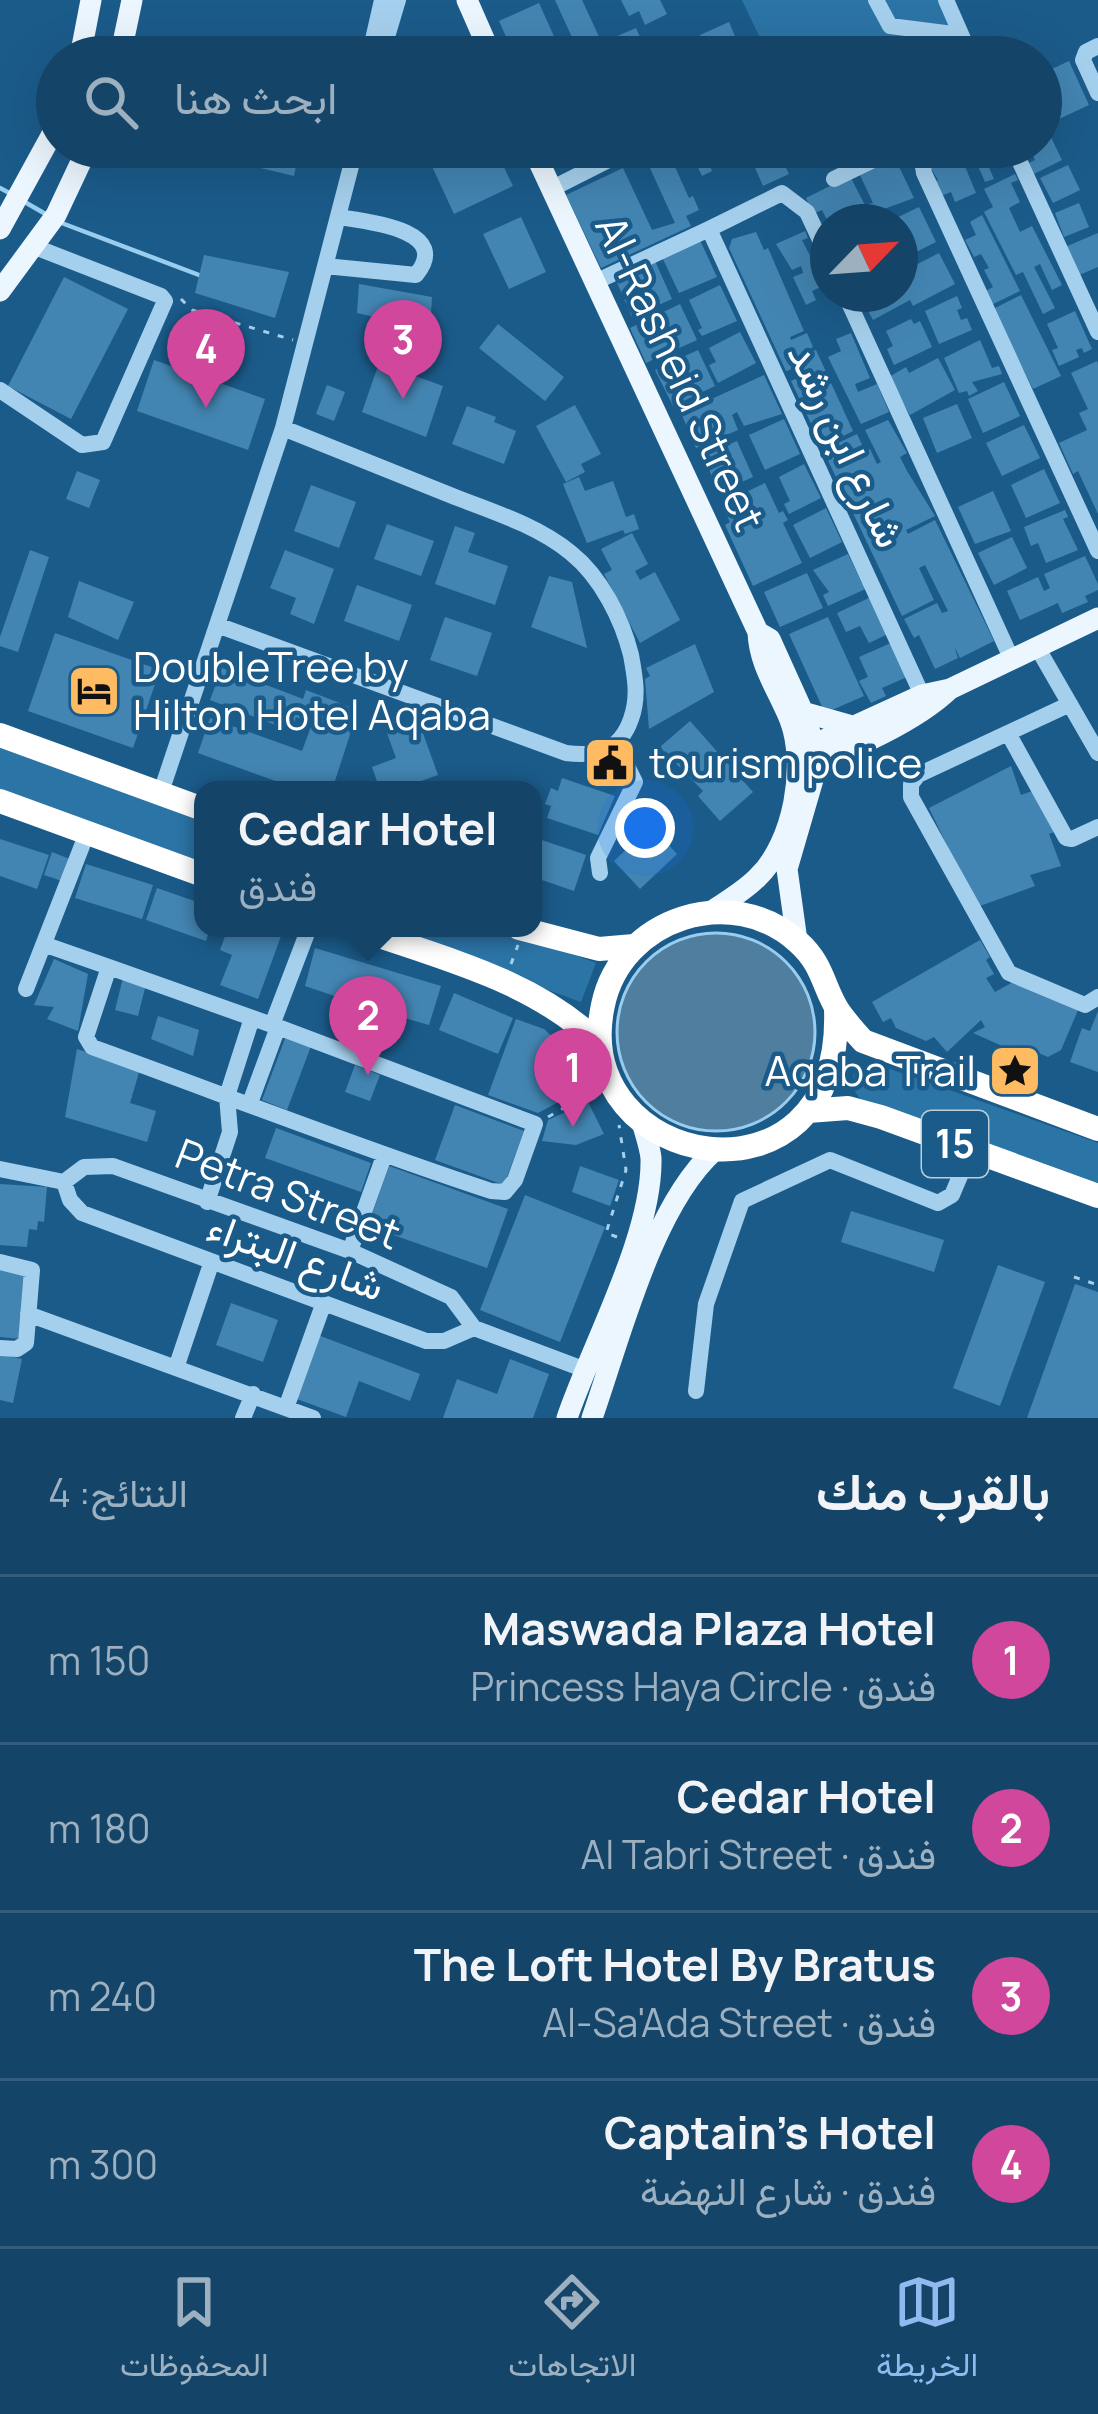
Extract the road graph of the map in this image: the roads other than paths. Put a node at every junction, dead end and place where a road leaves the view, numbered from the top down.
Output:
1 (91, 0) edge
2 (132, 0) edge
3 (382, 0) edge
4 (398, 0) edge
5 (468, 0) edge
6 (876, 0) edge
7 (946, 0) edge
8 (962, 35) joint
9 (84, 36) edge
10 (124, 36) edge
11 (374, 36) edge
12 (387, 36) edge
13 (483, 36) edge
14 (1098, 46) edge
15 (1098, 93) edge
16 (36, 166) edge
17 (80, 168) edge
18 (351, 168) edge
19 (542, 168) edge
20 (592, 168) edge
21 (857, 168) edge
22 (923, 168) edge
23 (1023, 168) edge
24 (834, 179) dead end
25 (551, 189) junction
26 (338, 217) junction
27 (810, 218) edge
28 (0, 229) edge
29 (709, 230) junction
30 (35, 248) junction
31 (325, 266) junction
32 (593, 283) junction
33 (0, 291) edge
34 (853, 312) edge
35 (1098, 332) edge
36 (0, 390) edge
37 (283, 428) junction
38 (1098, 551) edge
39 (1098, 618) edge
40 (217, 625) junction
41 (758, 632) junction
42 (1037, 647) junction
43 (1012, 660) junction
44 (936, 696) junction
45 (1070, 704) junction
46 (803, 712) junction
47 (856, 727) junction
48 (1008, 733) junction
49 (0, 735) edge
50 (616, 744) junction
51 (1098, 753) edge
52 (811, 754) junction
53 (161, 792) junction
54 (0, 801) edge
55 (194, 805) edge
56 (1098, 826) edge
57 (86, 833) junction
58 (194, 872) edge
59 (601, 873) dead end
60 (712, 911) junction
61 (306, 937) edge
62 (380, 937) edge
63 (530, 937) edge
64 (797, 940) junction
65 (46, 945) junction
66 (634, 946) junction
67 (109, 967) junction
68 (26, 989) dead end
69 (1098, 997) edge
70 (836, 1009) junction
71 (252, 1018) junction
72 (275, 1026) junction
73 (600, 1045) junction
74 (227, 1096) junction
75 (250, 1103) junction
76 (808, 1111) junction
77 (630, 1123) junction
78 (1098, 1129) edge
79 (970, 1150) junction
80 (714, 1151) junction
81 (384, 1156) junction
82 (0, 1169) edge
83 (64, 1182) junction
84 (1098, 1196) edge
85 (207, 1202) junction
86 (350, 1251) junction
87 (0, 1262) edge
88 (211, 1264) junction
89 (323, 1305) junction
90 (28, 1313) junction
91 (474, 1328) junction
92 (0, 1348) edge
93 (177, 1365) junction
94 (583, 1369) junction
95 (696, 1391) dead end
96 (253, 1394) junction
97 (286, 1408) junction
98 (243, 1418) edge
99 (313, 1418) edge
100 (567, 1418) edge
101 (592, 1418) edge

1 - 9 main road
2 - 10 main road
3 - 11 street
4 - 12 street
5 - 13 main road
6 - 8 street
7 - 8 street
14 - 15 street
16 - 28 main road
17 - 30 main road
18 - 26 street
19 - 25 main road, Al-Rasheid Street
20 - 25 street
21 - 24 street
22 - 38 street
23 - 35 street
25 - 32 main road, Al-Rasheid Street
26 - 31 street
26 - 31 street
27 - 29 street
29 - 32 street
29 - 44 street, شارع ابن رشد
30 - 33 main road
30 - 36 street
31 - 37 street
32 - 41 main road, Al-Rasheid Street
34 - 43 street, شارع ابن رشد
37 - 40 street
37 - 50 street
39 - 42 main road
40 - 50 street
40 - 53 street
41 - 46 main road, Al-Rasheid Street
41 - 52 main road, Al-Rasheid Street
42 - 43 main road
42 - 45 street
43 - 44 main road
44 - 47 main road
44 - 52 main road
45 - 48 street
45 - 51 street
46 - 47 main road
46 - 52 main road, Al-Rasheid Street
47 - 52 main road
48 - 56 street
48 - 69 street
49 - 53 highway
50 - 59 street
52 - 60 main road
52 - 64 main road
53 - 55 highway
54 - 57 highway
57 - 58 highway
57 - 65 street
60 - 64 highway
60 - 66 highway
61 - 72 street
62 - 73 highway
63 - 66 highway
64 - 70 highway, 15
65 - 67 street
65 - 68 street
66 - 73 highway
67 - 71 street
67 - 74 street
70 - 76 highway
70 - 78 highway, 15
71 - 72 street
71 - 74 street
72 - 75 street
72 - 81 street
73 - 77 highway
74 - 75 street
74 - 85 street
75 - 81 street
76 - 79 highway, 15
76 - 80 highway
77 - 80 highway
77 - 94 main road
79 - 84 highway, 15
79 - 95 street
80 - 101 main road
81 - 86 street
82 - 83 street
83 - 85 street, Petra Street
83 - 88 street, شارع البتراء
85 - 86 street, Petra Street
86 - 91 street, Petra Street
87 - 90 street
88 - 89 street, شارع البتراء
88 - 93 street
89 - 91 street, شارع البتراء
89 - 97 street
90 - 92 street
90 - 93 street
91 - 94 street
93 - 96 street
94 - 100 main road
96 - 97 street
96 - 98 street
97 - 99 street

